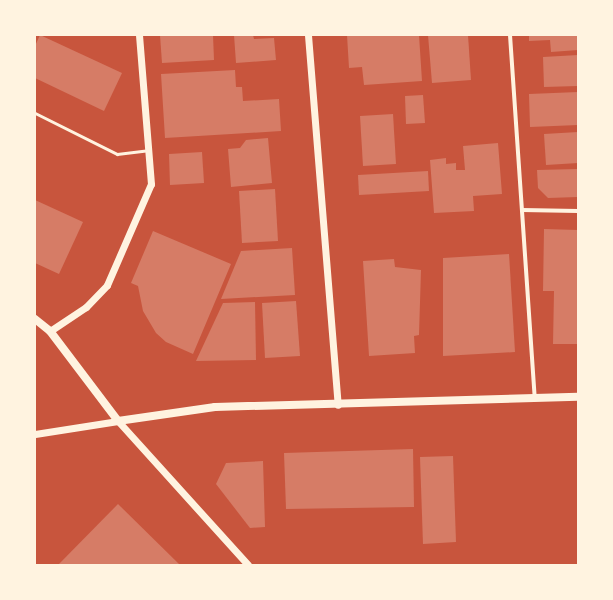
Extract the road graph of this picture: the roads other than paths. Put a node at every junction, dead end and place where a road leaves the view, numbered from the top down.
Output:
1 (139, 35) edge
2 (308, 35) edge
3 (510, 35) edge
4 (35, 113) edge
5 (149, 150) junction
6 (522, 210) junction
7 (578, 211) edge
8 (35, 319) edge
9 (50, 331) junction
10 (578, 397) edge
11 (535, 398) junction
12 (338, 404) junction
13 (118, 421) junction
14 (35, 434) edge
15 (248, 565) edge

1 - 5 street
2 - 12 street
3 - 6 street
4 - 5 lane
5 - 9 street
6 - 7 street
6 - 11 street
8 - 9 main road
9 - 13 main road
10 - 11 main road
11 - 12 main road
12 - 13 main road
13 - 14 street
13 - 15 street

